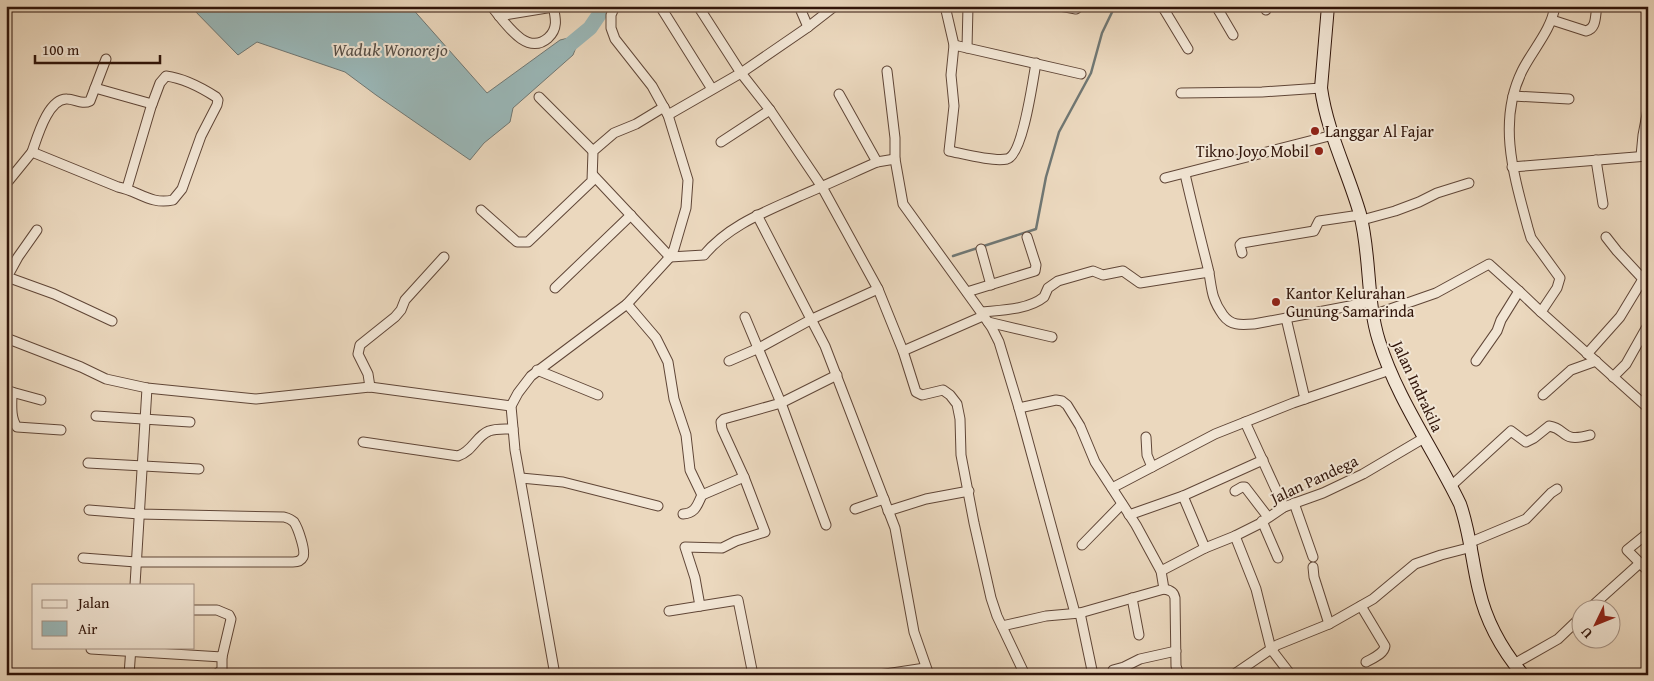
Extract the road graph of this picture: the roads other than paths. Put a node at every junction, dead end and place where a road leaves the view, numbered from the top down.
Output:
1 (553, 6) edge
2 (615, 6) edge
3 (660, 6) edge
4 (698, 6) edge
5 (798, 6) edge
6 (835, 6) edge
7 (945, 6) edge
8 (968, 6) edge
9 (1060, 6) edge
10 (1080, 6) edge
11 (1162, 6) edge
12 (1216, 6) edge
13 (1328, 6) edge
14 (1555, 6) edge
15 (1597, 6) edge
16 (492, 7) edge
17 (499, 16) junction
18 (1552, 20) junction
19 (808, 27) junction
20 (1233, 35) dead end
21 (954, 45) junction
22 (967, 48) junction
23 (1188, 49) dead end
24 (106, 59) dead end
25 (1036, 63) junction
26 (887, 71) dead end
27 (741, 72) junction
28 (1081, 74) dead end
29 (95, 88) junction
30 (1321, 88) junction
31 (712, 89) junction
32 (1181, 93) dead end
33 (839, 94) dead end
34 (1513, 96) junction
35 (539, 97) dead end
36 (1569, 100) dead end
37 (152, 104) junction
38 (1648, 109) edge
39 (770, 110) junction
40 (666, 111) junction
41 (1333, 136) junction
42 (721, 142) dead end
43 (593, 151) junction
44 (32, 152) junction
45 (1645, 156) edge
46 (895, 158) junction
47 (1596, 160) junction
48 (877, 162) junction
49 (1512, 167) junction
50 (1185, 174) junction
51 (593, 175) junction
52 (1166, 178) dead end
53 (6, 184) edge
54 (1468, 184) dead end
55 (822, 187) junction
56 (127, 188) junction
57 (1603, 204) dead end
58 (481, 210) dead end
59 (631, 215) junction
60 (757, 215) junction
61 (1361, 218) junction
62 (37, 230) dead end
63 (1027, 237) dead end
64 (1606, 237) dead end
65 (981, 249) dead end
66 (1242, 253) dead end
67 (444, 257) dead end
68 (670, 257) junction
69 (1209, 272) junction
70 (1645, 281) edge
71 (991, 285) junction
72 (555, 288) dead end
73 (878, 289) junction
74 (1519, 291) junction
75 (966, 292) junction
76 (627, 304) junction
77 (1372, 308) junction
78 (1541, 312) junction
79 (984, 316) junction
80 (745, 317) dead end
81 (1286, 318) junction
82 (812, 319) junction
83 (112, 320) dead end
84 (1648, 325) edge
85 (1052, 337) dead end
86 (6, 338) edge
87 (759, 348) junction
88 (903, 351) junction
89 (1587, 354) junction
90 (729, 361) dead end
91 (1476, 361) dead end
92 (1596, 361) junction
93 (537, 370) junction
94 (1390, 370) junction
95 (837, 375) junction
96 (1613, 377) junction
97 (370, 386) junction
98 (147, 388) junction
99 (9, 391) edge
100 (598, 395) dead end
101 (1543, 395) dead end
102 (41, 400) dead end
103 (1305, 400) junction
104 (781, 403) junction
105 (511, 406) junction
106 (1019, 408) junction
107 (1648, 408) edge
108 (96, 416) dead end
109 (145, 420) junction
110 (190, 422) dead end
111 (1245, 422) junction
112 (513, 429) junction
113 (60, 430) dead end
114 (1590, 435) dead end
115 (1146, 437) dead end
116 (1424, 438) junction
117 (363, 442) dead end
118 (1263, 460) junction
119 (88, 463) dead end
120 (142, 467) junction
121 (1152, 467) junction
122 (199, 469) dead end
123 (744, 477) junction
124 (520, 478) junction
125 (1451, 486) junction
126 (1112, 488) junction
127 (1557, 489) dead end
128 (969, 491) junction
129 (1235, 491) dead end
130 (702, 495) junction
131 (1183, 496) junction
132 (884, 499) junction
133 (1294, 503) junction
134 (1122, 504) junction
135 (658, 506) dead end
136 (1284, 507) junction
137 (855, 509) dead end
138 (89, 510) dead end
139 (888, 511) junction
140 (139, 514) junction
141 (683, 514) dead end
142 (1129, 515) junction
143 (1265, 520) junction
144 (826, 525) dead end
145 (1648, 533) edge
146 (1235, 536) junction
147 (1082, 545) dead end
148 (1471, 545) junction
149 (1205, 548) junction
150 (1313, 557) dead end
151 (83, 558) dead end
152 (1278, 558) dead end
153 (136, 562) junction
154 (1640, 563) junction
155 (1313, 567) dead end
156 (1161, 571) junction
157 (1648, 571) edge
158 (135, 584) edge
159 (1164, 589) junction
160 (1132, 598) junction
161 (1601, 598) edge
162 (700, 606) junction
163 (1361, 606) junction
164 (195, 610) edge
165 (669, 611) dead end
166 (1078, 613) junction
167 (1329, 624) junction
168 (1002, 626) junction
169 (1572, 626) edge
170 (1139, 635) dead end
171 (1271, 649) junction
172 (91, 650) dead end
173 (131, 650) edge
174 (1176, 652) junction
175 (222, 657) junction
176 (1366, 662) dead end
177 (1514, 664) junction
178 (1113, 670) dead end
179 (927, 671) edge
180 (129, 675) edge
181 (215, 675) edge
182 (555, 675) edge
183 (753, 675) edge
184 (879, 675) edge
185 (1025, 675) edge
186 (1093, 675) edge
187 (1179, 675) edge
188 (1233, 675) edge
189 (1291, 675) edge
190 (1523, 675) edge

1 - 17 street
1 - 17 street
2 - 40 street
3 - 31 street
4 - 27 street
5 - 19 street
6 - 19 street
7 - 21 street
8 - 22 street
9 - 10 street
11 - 23 street
12 - 20 street
13 - 30 street, Jalan Indrakila
14 - 18 street
15 - 18 street
16 - 17 street
18 - 34 street
19 - 27 street
21 - 22 street
21 - 25 street
22 - 25 street
24 - 29 street
25 - 28 street
26 - 46 street
27 - 31 street
27 - 39 street
29 - 37 street
29 - 44 street
30 - 32 street
30 - 41 street, Jalan Indrakila
31 - 40 street
33 - 48 street
34 - 36 street
34 - 49 street
35 - 43 street
37 - 56 street
37 - 56 street
38 - 45 street
39 - 42 street
39 - 55 street
40 - 43 street
40 - 68 street
41 - 50 street
41 - 61 street, Jalan Indrakila
43 - 51 street
44 - 53 street
44 - 56 street
45 - 47 street
46 - 48 street
46 - 75 street
47 - 49 street
47 - 57 street
48 - 55 street
49 - 78 street
50 - 52 street
50 - 69 street
51 - 58 street
51 - 59 street
54 - 61 street
55 - 60 street
55 - 73 street
59 - 68 street
59 - 72 street
60 - 68 street
60 - 82 street
61 - 66 street
61 - 77 street, Jalan Indrakila
62 - 83 street
63 - 71 street
64 - 70 street
65 - 71 street
67 - 97 street
68 - 76 street
69 - 79 street
69 - 81 street
70 - 89 street
71 - 75 street
73 - 82 street
73 - 88 street
74 - 77 street
74 - 78 street
74 - 91 street
75 - 79 street
76 - 93 street
76 - 130 street
77 - 81 street
77 - 94 street, Jalan Indrakila
78 - 89 street
79 - 85 street
79 - 88 street
79 - 106 street
80 - 87 street
81 - 103 street
82 - 87 street
82 - 95 street
84 - 96 street
86 - 98 street
87 - 90 street
87 - 104 street
88 - 128 street
89 - 92 street
92 - 96 street
92 - 101 street
93 - 100 street
93 - 105 street
94 - 103 street
94 - 116 street, Jalan Indrakila
95 - 104 street
95 - 132 street
96 - 107 street
97 - 98 street
97 - 105 street
98 - 109 street
99 - 102 street
99 - 113 street
103 - 111 street
104 - 123 street
104 - 144 street
105 - 112 street
106 - 126 street
106 - 166 street
108 - 109 street
109 - 110 street
109 - 120 street
111 - 118 street
111 - 121 street
112 - 117 street
112 - 124 street
114 - 125 street
115 - 121 street
116 - 125 street, Jalan Indrakila
116 - 133 street, Jalan Pandega
118 - 131 street
118 - 136 street
119 - 120 street
120 - 122 street
120 - 140 street
121 - 126 street
123 - 130 street
123 - 162 street
124 - 135 street
124 - 182 street
125 - 148 street, Jalan Indrakila
126 - 134 street
127 - 148 street
128 - 139 street
128 - 168 street
129 - 143 street
130 - 141 street
131 - 142 street
131 - 149 street
132 - 137 street
132 - 139 street
133 - 136 street, Jalan Pandega
133 - 150 street
134 - 142 street
134 - 147 street
136 - 143 street, Jalan Pandega
138 - 140 street
139 - 179 street
140 - 153 street
140 - 153 street
142 - 156 street
143 - 146 street, Jalan Pandega
143 - 152 street
145 - 154 street
146 - 149 street, Jalan Pandega
146 - 171 street
148 - 163 street
148 - 177 street, Jalan Indrakila
149 - 156 street, Jalan Pandega
151 - 153 street
153 - 158 street
154 - 157 street
154 - 161 street
155 - 167 street
156 - 159 street
159 - 160 street
159 - 174 street
160 - 166 street
160 - 170 street
162 - 165 street
162 - 183 street
163 - 167 street
163 - 176 street
164 - 175 street
166 - 168 street
166 - 186 street
167 - 171 street
168 - 185 street
169 - 177 street
171 - 188 street
171 - 189 street
172 - 173 street
173 - 175 street
173 - 180 street
174 - 178 street
174 - 187 street
175 - 181 street
177 - 190 street, Jalan Indrakila
179 - 184 street

